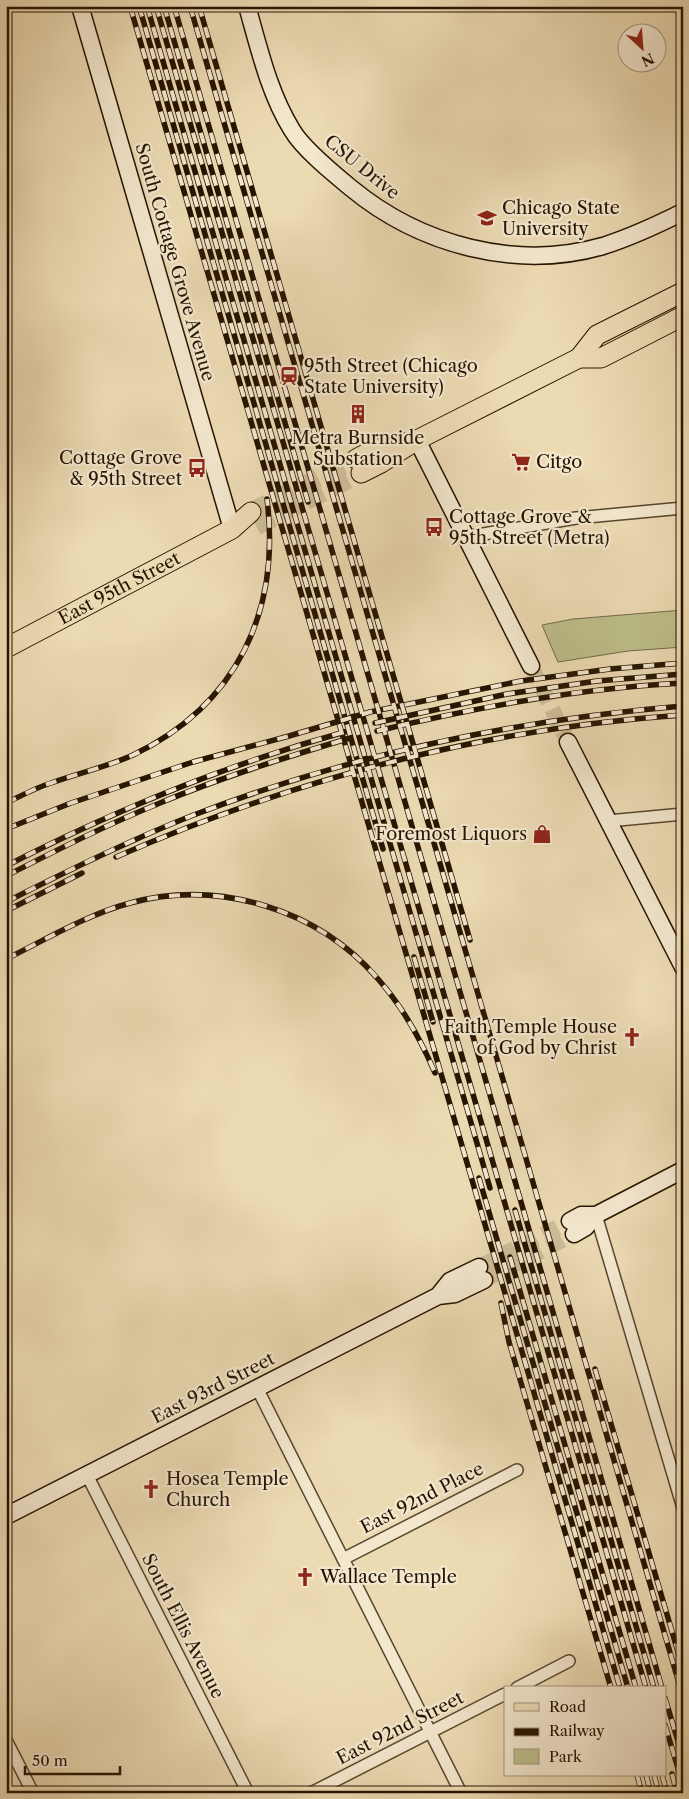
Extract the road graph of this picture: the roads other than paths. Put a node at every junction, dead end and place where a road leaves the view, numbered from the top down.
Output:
1 (80, 6) edge
2 (247, 6) edge
3 (683, 212) edge
4 (683, 292) edge
5 (683, 316) edge
6 (579, 358) junction
7 (417, 440) junction
8 (358, 466) tunnel mouth
9 (683, 508) edge
10 (254, 519) tunnel mouth
11 (232, 529) junction
12 (466, 537) junction
13 (6, 648) edge
14 (531, 666) tunnel mouth
15 (568, 742) tunnel mouth
16 (683, 814) edge
17 (608, 821) junction
18 (683, 967) edge
19 (683, 1170) edge
20 (596, 1215) junction
21 (572, 1227) tunnel mouth
22 (481, 1273) tunnel mouth
23 (257, 1388) junction
24 (517, 1470) dead end
25 (87, 1475) junction
26 (683, 1508) edge
27 (6, 1516) edge
28 (343, 1558) junction
29 (569, 1661) dead end
30 (521, 1686) edge
31 (504, 1695) edge
32 (430, 1732) junction
33 (6, 1740) edge
34 (33, 1793) edge
35 (248, 1793) edge
36 (311, 1793) edge
37 (461, 1793) edge

1 - 11 street, South Cottage Grove Avenue
2 - 3 street, CSU Drive
4 - 6 main road
5 - 6 main road
6 - 7 main road
7 - 8 main road
7 - 12 street
9 - 12 street
10 - 11 main road, East 95th Street
11 - 13 main road, East 95th Street
12 - 14 street
15 - 17 street
16 - 17 street
17 - 18 street
19 - 20 street
20 - 21 street
20 - 26 street
22 - 23 street, East 93rd Street
23 - 25 street, East 93rd Street
23 - 28 street
24 - 28 street, East 92nd Place
25 - 27 street, East 93rd Street
25 - 35 street, South Ellis Avenue
28 - 32 street
29 - 30 street
31 - 32 street, East 92nd Street
32 - 36 street, East 92nd Street
32 - 37 street
33 - 34 street

